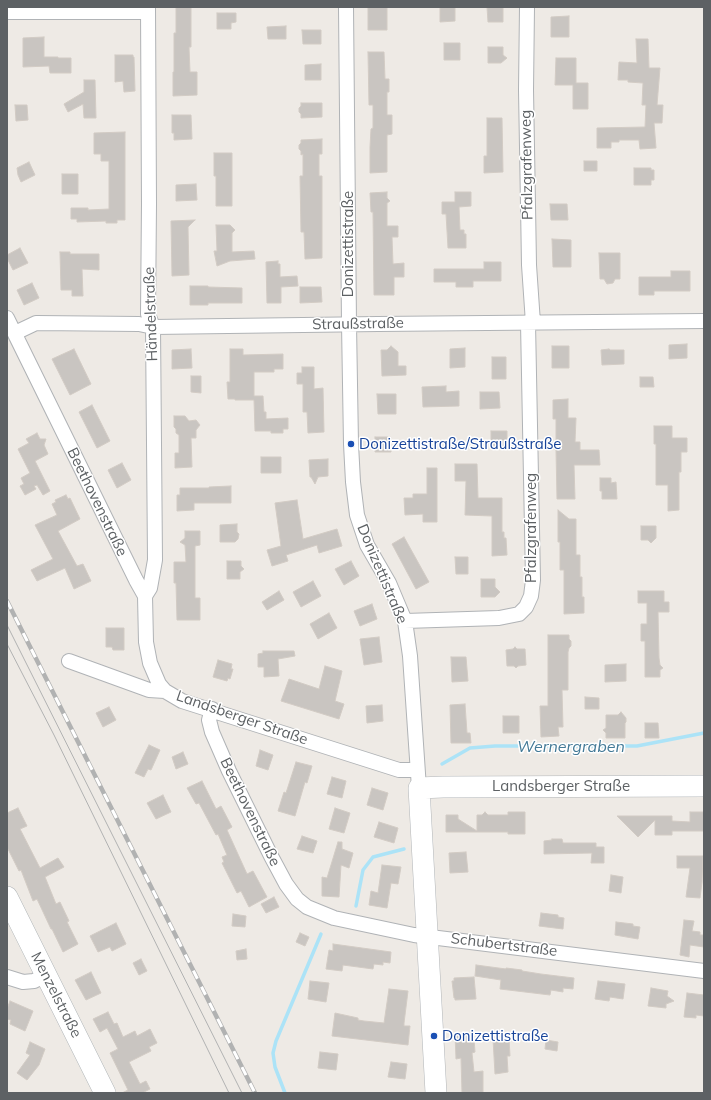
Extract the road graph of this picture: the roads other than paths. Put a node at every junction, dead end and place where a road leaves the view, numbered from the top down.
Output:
1 (346, 7) edge
2 (527, 7) edge
3 (148, 10) edge
4 (7, 12) edge
5 (7, 318) edge
6 (704, 321) edge
7 (531, 323) junction
8 (349, 324) junction
9 (152, 327) junction
10 (15, 334) junction
11 (145, 596) junction
12 (405, 621) junction
13 (69, 661) dead end
14 (165, 691) junction
15 (212, 709) junction
16 (418, 779) junction
17 (704, 786) edge
18 (7, 897) edge
19 (307, 907) joint
20 (428, 937) junction
21 (704, 971) edge
22 (46, 975) junction
23 (7, 977) edge
24 (105, 1093) edge
25 (436, 1093) edge

1 - 8 street, Donizettistraße
2 - 7 street, Pfalzgrafenweg
3 - 4 street
3 - 9 street, Händelstraße
5 - 10 street, Beethovenstraße
6 - 7 street, Straußstraße
7 - 8 street, Straußstraße
7 - 12 street, Pfalzgrafenweg
8 - 9 street, Straußstraße
8 - 12 street, Donizettistraße
9 - 10 street, Straußstraße
9 - 11 street, Händelstraße
10 - 11 street, Beethovenstraße
11 - 14 street, Beethovenstraße
12 - 16 street, Donizettistraße
13 - 14 street, Landsberger Straße
14 - 15 street, Landsberger Straße
15 - 16 street, Landsberger Straße
15 - 19 street, Beethovenstraße
16 - 17 street, Landsberger Straße
16 - 20 street, Donizettistraße
18 - 22 street, Menzelstraße
19 - 20 street, Schubertstraße
20 - 21 street, Schubertstraße
20 - 25 street, Donizettistraße
22 - 23 street
22 - 24 street, Menzelstraße

